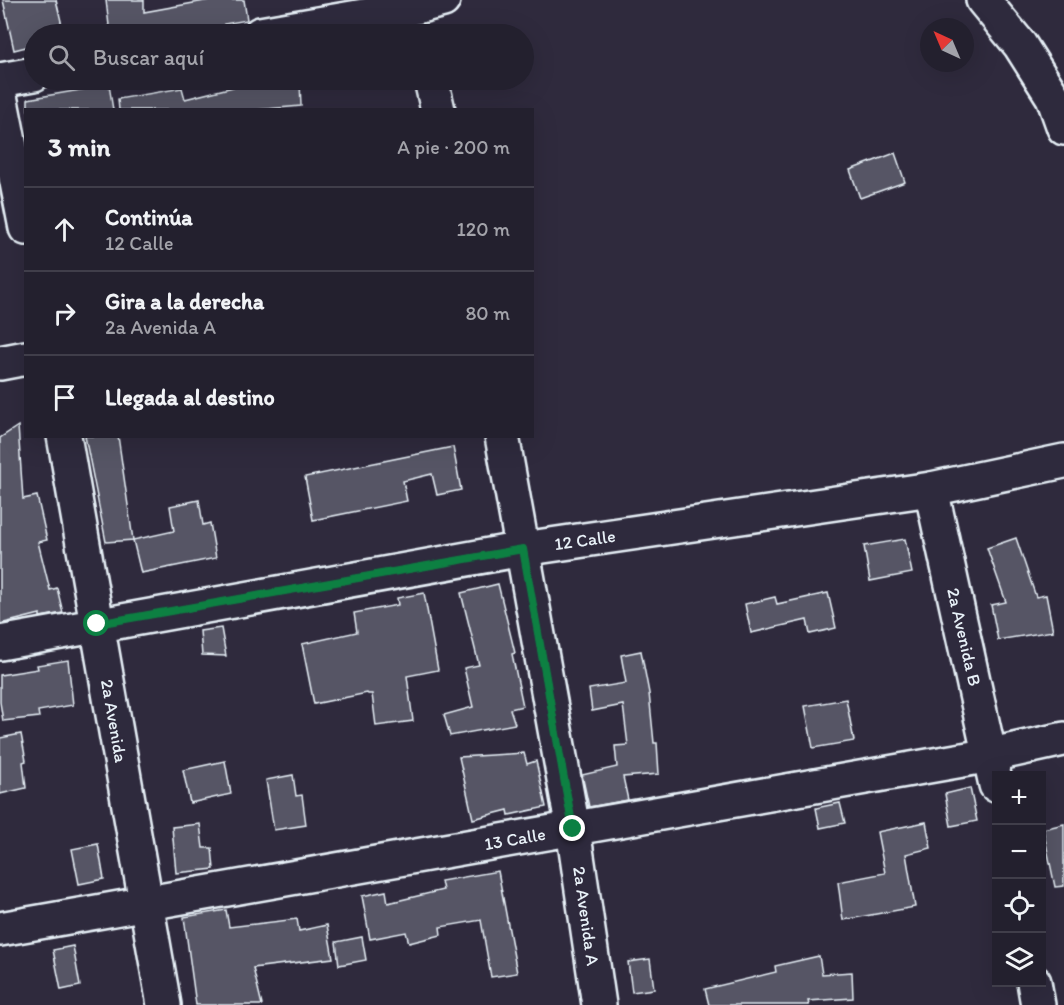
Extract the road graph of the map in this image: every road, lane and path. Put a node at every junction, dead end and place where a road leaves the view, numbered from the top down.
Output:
1 (983, 0) edge
2 (424, 10) edge
3 (328, 24) edge
4 (24, 76) edge
5 (0, 80) edge
6 (433, 90) edge
7 (0, 96) edge
8 (438, 108) edge
9 (1064, 128) edge
10 (24, 218) edge
11 (24, 358) edge
12 (0, 363) edge
13 (64, 438) edge
14 (502, 438) edge
15 (1064, 461) edge
16 (931, 489) junction
17 (523, 549) junction
18 (97, 624) junction
19 (0, 643) edge
20 (1064, 739) edge
21 (994, 770) edge
22 (573, 829) junction
23 (145, 904) junction
24 (0, 929) edge
25 (1035, 987) edge
26 (164, 1005) edge
27 (599, 1005) edge
28 (1038, 1005) edge

1 - 9 street
2 - 3 street
4 - 5 street
6 - 8 street
7 - 10 street
11 - 12 street
13 - 18 street, 2a Avenida
14 - 17 street, 2a Avenida A
15 - 16 street, 12 Calle
16 - 17 street, 12 Calle
16 - 21 street, 2a Avenida B
17 - 18 street, 12 Calle
17 - 22 street, 2a Avenida A
18 - 19 street, 12 Calle
18 - 23 street, 2a Avenida
20 - 21 street, 13 Calle
21 - 22 street, 13 Calle
22 - 23 street, 13 Calle
22 - 27 street, 2a Avenida A
23 - 24 street, 13 Calle
23 - 26 street, 2a Avenida
25 - 28 street

